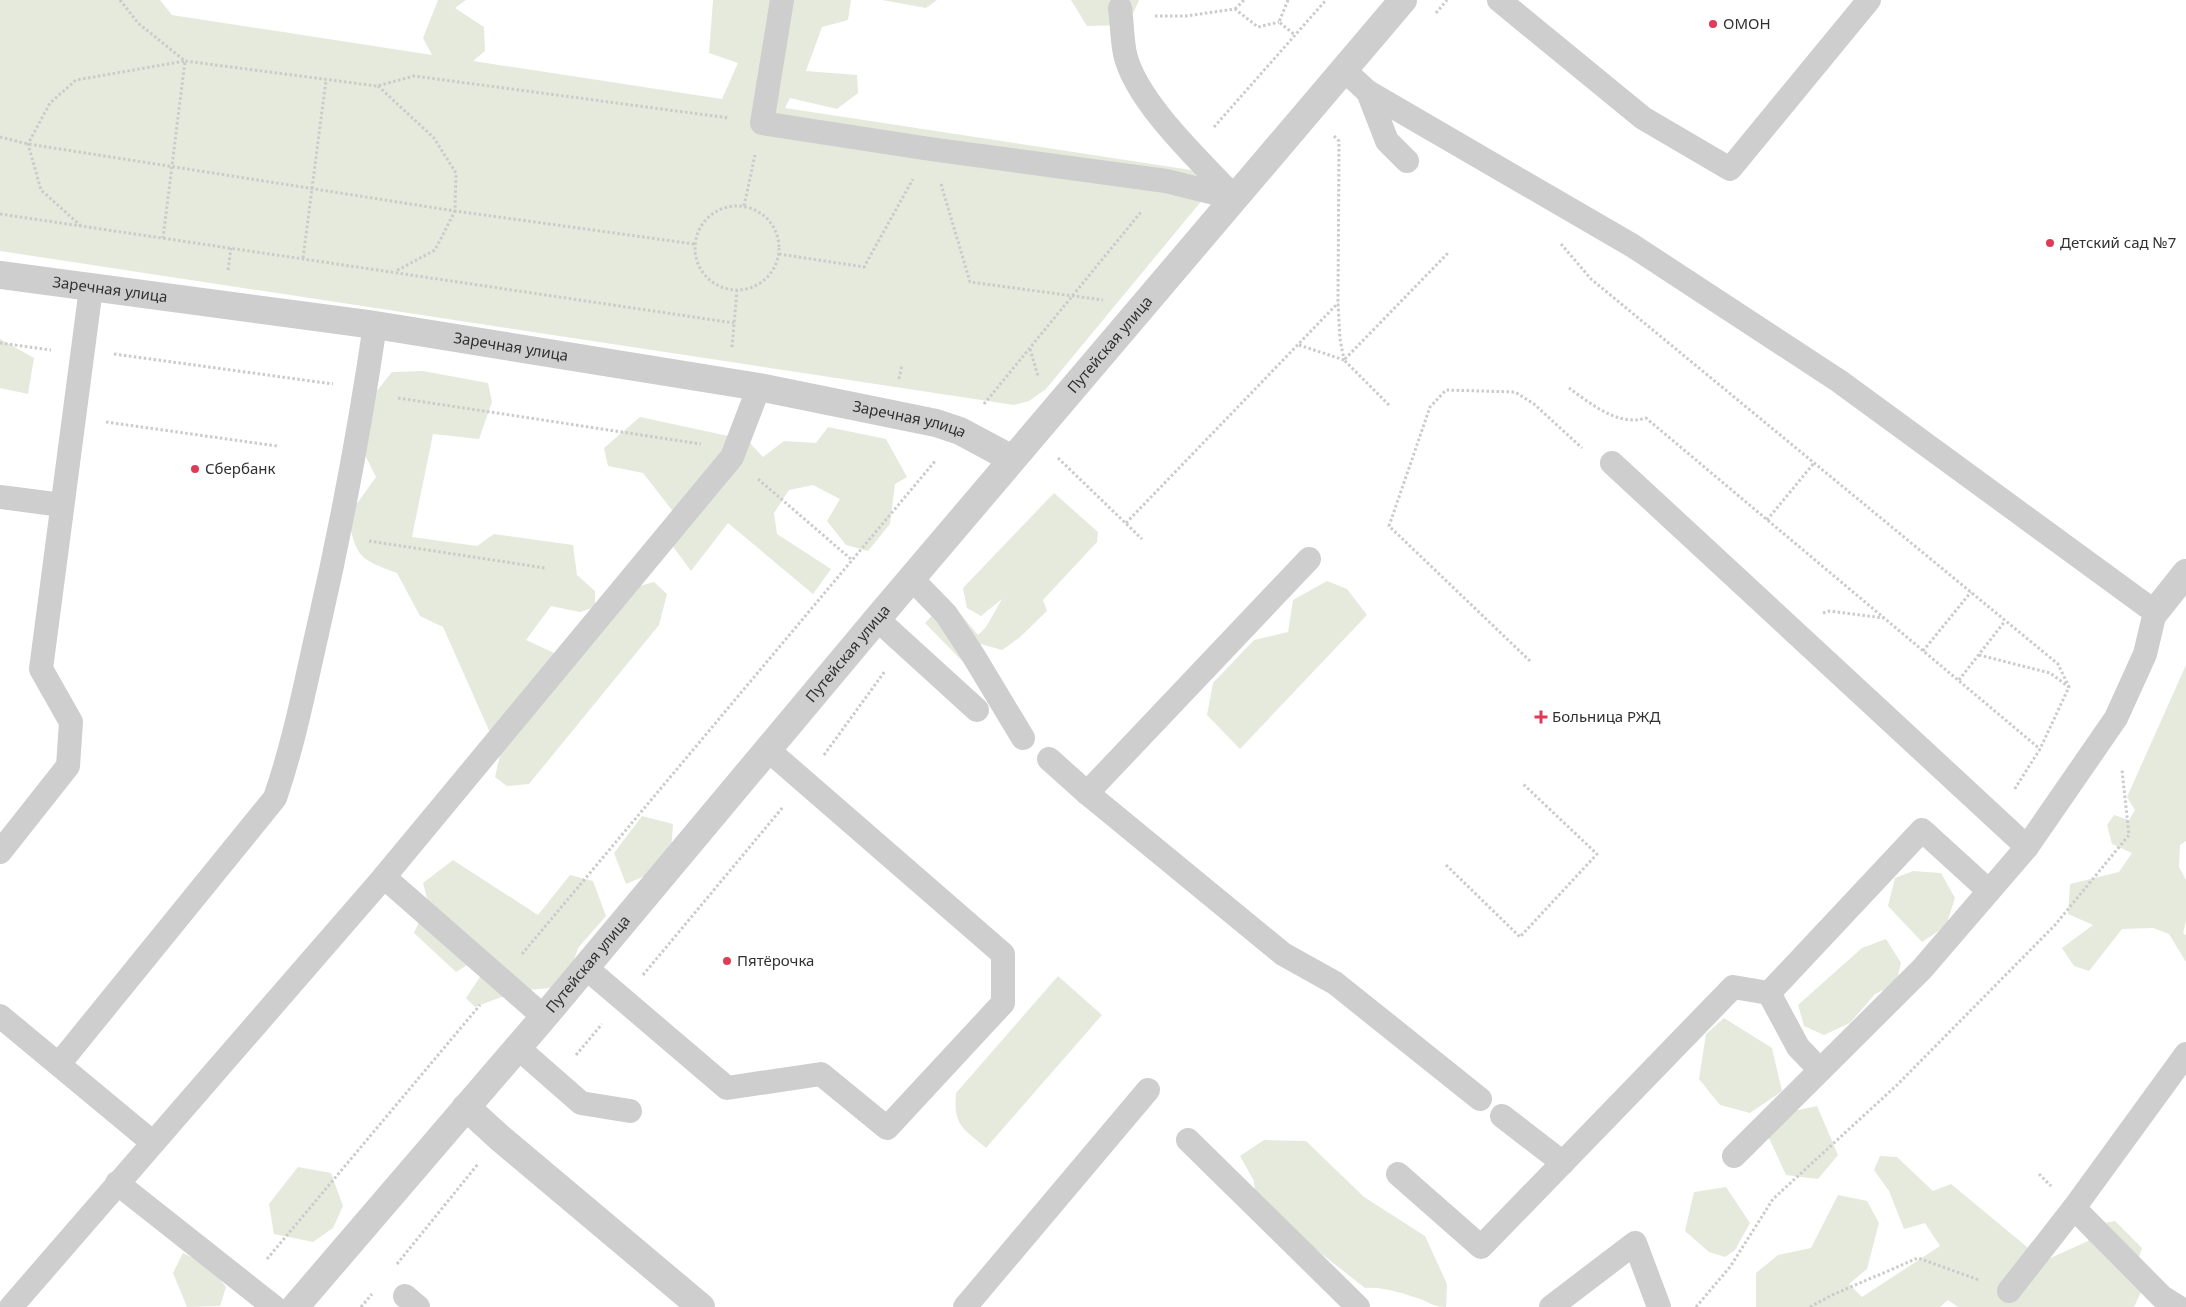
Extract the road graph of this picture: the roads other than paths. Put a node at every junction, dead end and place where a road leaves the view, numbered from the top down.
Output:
1 (782, 0) edge
2 (1403, 0) edge
3 (1500, 0) edge
4 (1869, 0) edge
5 (1120, 3) edge
6 (1344, 70) junction
7 (1368, 92) junction
8 (1407, 162) dead end
9 (1235, 198) junction
10 (0, 275) edge
11 (91, 288) junction
12 (375, 325) junction
13 (759, 387) junction
14 (1012, 459) junction
15 (1612, 463) road end
16 (0, 497) edge
17 (62, 505) junction
18 (1309, 559) dead end
19 (2186, 573) edge
20 (911, 578) junction
21 (2155, 612) junction
22 (876, 619) junction
23 (977, 710) dead end
24 (1023, 738) dead end
25 (767, 749) junction
26 (1049, 759) dead end
27 (1087, 793) junction
28 (2027, 847) junction
29 (0, 852) edge
30 (384, 877) junction
31 (1989, 891) junction
32 (585, 967) junction
33 (1769, 993) junction
34 (0, 1016) edge
35 (544, 1017) junction
36 (518, 1047) junction
37 (2186, 1054) edge
38 (59, 1064) junction
39 (1820, 1070) junction
40 (1148, 1090) dead end
41 (1480, 1099) dead end
42 (466, 1107) junction
43 (630, 1111) dead end
44 (1502, 1116) dead end
45 (1188, 1140) dead end
46 (152, 1142) junction
47 (1734, 1156) dead end
48 (1562, 1163) junction
49 (1398, 1174) dead end
50 (117, 1184) junction
51 (2074, 1208) junction
52 (2010, 1291) road end
53 (972, 1305) edge
54 (11, 1307) edge
55 (274, 1307) edge
56 (295, 1307) edge
57 (701, 1307) edge
58 (1358, 1307) edge
59 (1551, 1307) edge
60 (1659, 1307) edge
61 (2178, 1307) edge

1 - 9 lane
2 - 6 street, Путейская улица
3 - 4 lane
5 - 9 lane
6 - 7 lane
6 - 9 street, Путейская улица
7 - 8 lane
7 - 21 lane
9 - 14 street, Путейская улица
10 - 11 street, Заречная улица
11 - 12 street, Заречная улица
11 - 17 lane
12 - 13 street, Заречная улица
12 - 38 lane
13 - 14 street, Заречная улица
13 - 30 lane
14 - 20 street, Путейская улица
15 - 28 lane
16 - 17 lane
17 - 29 lane
18 - 27 lane
19 - 21 street
20 - 22 street, Путейская улица
20 - 24 lane
21 - 28 lane
22 - 23 lane
22 - 25 street, Путейская улица
25 - 32 street, Путейская улица
25 - 32 lane
26 - 27 lane
27 - 41 lane
28 - 31 lane
30 - 35 lane
30 - 46 lane
31 - 33 lane
31 - 39 lane
32 - 35 street, Путейская улица
33 - 39 lane
33 - 48 lane
34 - 38 lane
35 - 36 street, Путейская улица
36 - 42 street, Путейская улица
36 - 43 lane
37 - 51 lane
38 - 46 lane
39 - 47 lane
40 - 53 lane
42 - 56 street, Путейская улица
42 - 57 street
44 - 48 lane
45 - 58 lane
46 - 50 lane
48 - 49 lane
50 - 54 lane
50 - 55 lane
51 - 52 lane
51 - 61 lane
59 - 60 lane

